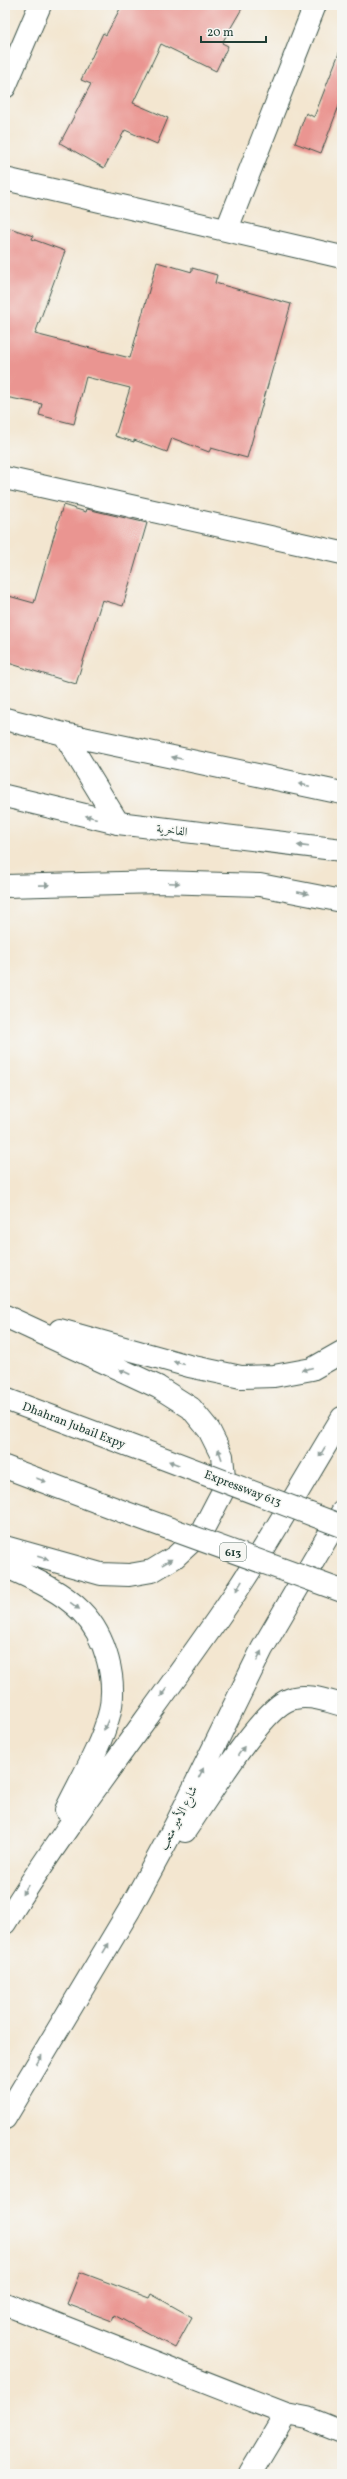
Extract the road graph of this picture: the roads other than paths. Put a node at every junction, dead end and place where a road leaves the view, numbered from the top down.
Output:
1 (40, 5) edge
2 (315, 5) edge
3 (5, 87) edge
4 (5, 179) edge
5 (227, 230) junction
6 (342, 257) edge
7 (5, 478) edge
8 (342, 553) edge
9 (5, 719) edge
10 (64, 734) junction
11 (342, 794) edge
12 (5, 796) edge
13 (118, 823) junction
14 (342, 850) edge
15 (5, 886) edge
16 (342, 901) edge
17 (5, 1316) edge
18 (342, 1352) edge
19 (5, 1399) edge
20 (342, 1418) edge
21 (144, 1451) joint
22 (5, 1467) edge
23 (342, 1512) edge
24 (342, 1526) edge
25 (5, 1547) edge
26 (5, 1566) edge
27 (342, 1592) edge
28 (342, 1705) edge
29 (37, 1871) junction
30 (130, 1908) junction
31 (5, 1923) edge
32 (24, 2086) junction
33 (5, 2104) edge
34 (5, 2118) edge
35 (5, 2304) edge
36 (286, 2414) junction
37 (342, 2432) edge
38 (250, 2474) edge

1 - 3 main road
2 - 5 main road
4 - 5 main road
5 - 6 main road
7 - 8 main road
9 - 10 main road
11 -> 10 main road
10 - 13 main road
13 -> 12 main road, الفاخرية
14 -> 13 main road, الفاخرية
15 -> 16 main road
18 -> 17 main road
25 -> 17 main road
19 - 21 main road, Dhahran Jubail Expy
20 -> 29 main road
24 -> 21 main road, Expressway 613, bridge
22 -> 27 main road, 613, bridge
30 -> 23 main road, شارع الأمير متعب
26 -> 29 main road
30 -> 28 main road
29 -> 31 main road
32 -> 30 main road, شارع الأمير متعب
32 - 33 main road
32 - 34 main road, شارع الأمير متعب
35 - 36 main road
36 - 37 main road
36 - 38 main road

